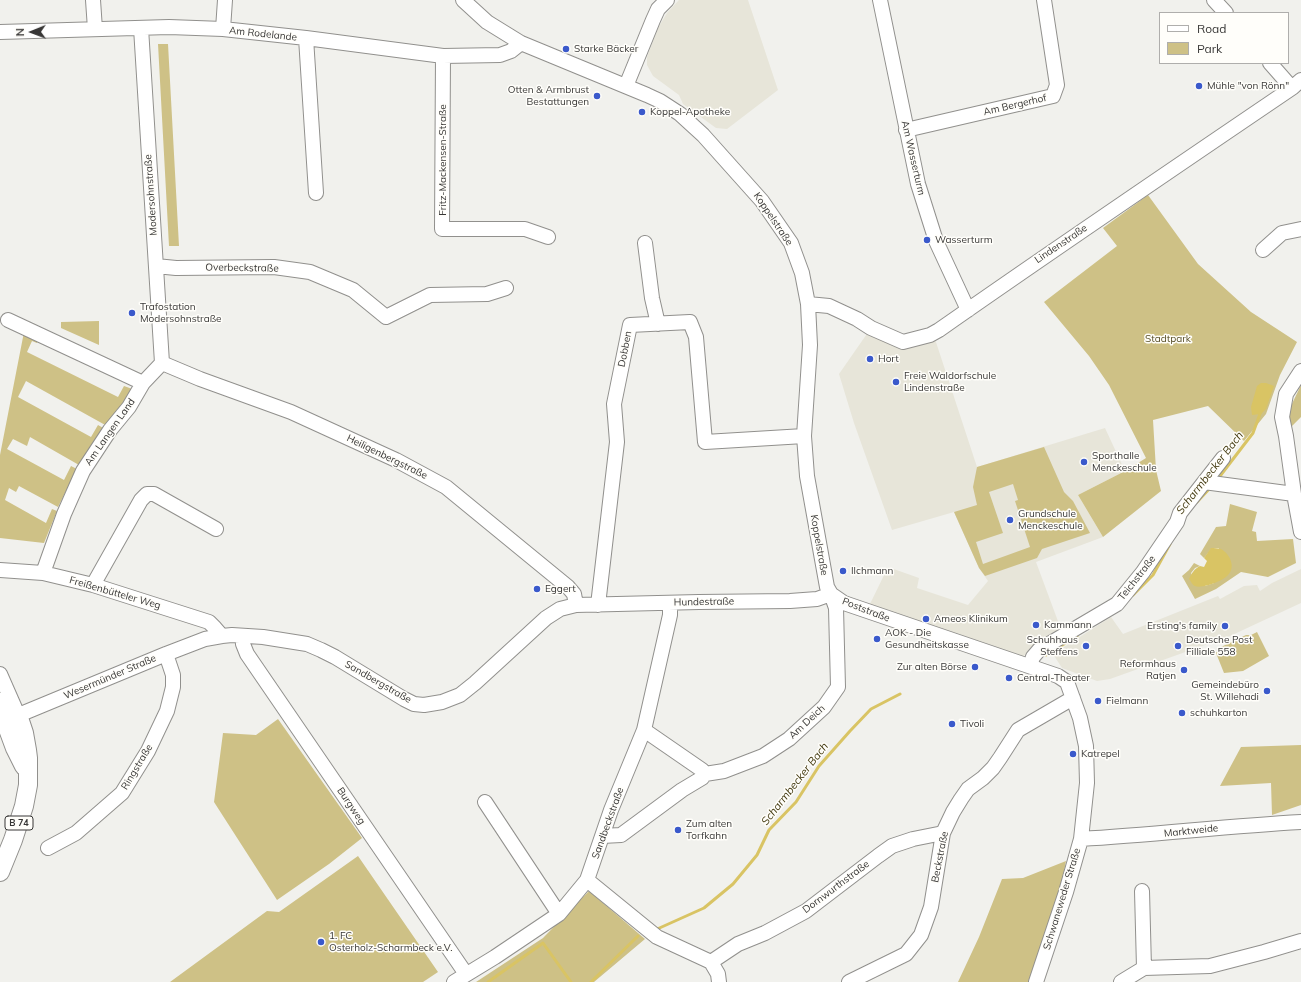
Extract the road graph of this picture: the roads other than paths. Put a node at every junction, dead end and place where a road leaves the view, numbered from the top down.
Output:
1 (93, 0) edge
2 (225, 0) edge
3 (463, 0) edge
4 (667, 0) edge
5 (880, 0) edge
6 (1044, 0) edge
7 (1214, 0) edge
8 (1225, 12) edge
9 (141, 28) junction
10 (94, 29) junction
11 (223, 30) junction
12 (0, 32) edge
13 (306, 38) junction
14 (520, 43) junction
15 (443, 56) junction
16 (1271, 64) edge
17 (1298, 85) edge
18 (626, 86) junction
19 (906, 130) junction
20 (316, 193) dead end
21 (1301, 229) edge
22 (548, 237) dead end
23 (645, 243) dead end
24 (1263, 250) dead end
25 (156, 266) junction
26 (506, 288) dead end
27 (808, 304) junction
28 (968, 310) junction
29 (8, 320) dead end
30 (658, 324) junction
31 (162, 363) junction
32 (1301, 371) edge
33 (143, 383) junction
34 (804, 436) junction
35 (1222, 458) dead end
36 (1211, 483) junction
37 (1294, 494) junction
38 (216, 529) dead end
39 (1301, 532) edge
40 (0, 570) edge
41 (43, 573) junction
42 (93, 586) junction
43 (831, 594) junction
44 (670, 603) junction
45 (598, 604) junction
46 (576, 605) junction
47 (222, 636) junction
48 (242, 636) junction
49 (166, 654) junction
50 (1030, 666) junction
51 (0, 674) edge
52 (1074, 698) junction
53 (0, 700) edge
54 (8, 720) edge
55 (644, 730) junction
56 (7, 745) edge
57 (28, 771) junction
58 (706, 774) junction
59 (485, 802) dead end
60 (1301, 822) edge
61 (943, 833) junction
62 (602, 836) junction
63 (1081, 839) junction
64 (48, 848) dead end
65 (0, 872) edge
66 (587, 880) junction
67 (1142, 891) dead end
68 (559, 914) junction
69 (1301, 941) edge
70 (711, 962) junction
71 (1144, 968) junction
72 (460, 978) edge
73 (719, 982) edge
74 (849, 982) edge
75 (1036, 982) edge
76 (1121, 982) edge

1 - 10 street
2 - 11 street
3 - 14 street, Koppelstraße
4 - 18 street
5 - 19 street, Am Wasserturm
6 - 19 street, Am Bergerhof
7 - 8 street
9 - 10 street, Am Rodelande
9 - 11 street, Am Rodelande
9 - 25 street, Modersohnstraße
10 - 12 street, Am Rodelande
11 - 13 street, Am Rodelande
13 - 15 street, Am Rodelande
13 - 20 street
14 - 15 street, Am Rodelande
14 - 18 street, Koppelstraße
15 - 22 street, Fritz-Mackensen-Straße
16 - 17 street
17 - 28 street, Lindenstraße
18 - 27 street, Koppelstraße
19 - 28 street, Am Wasserturm
21 - 24 street
23 - 30 street
25 - 26 street, Overbeckstraße
25 - 31 street, Modersohnstraße
27 - 28 street, Lindenstraße
27 - 34 street, Koppelstraße
29 - 33 street
30 - 34 street, Dobben
30 - 45 street, Dobben
31 - 33 street, Am Langen Land
31 - 46 street, Heiligenbergstraße
32 - 37 street
33 - 41 street, Am Langen Land
34 - 43 street, Koppelstraße
35 - 36 street, Teichstraße
36 - 37 street
36 - 50 street, Teichstraße
37 - 39 street
38 - 42 street
40 - 41 street, Freißenbütteler Weg
41 - 42 street, Freißenbütteler Weg
42 - 47 street, Freißenbütteler Weg
43 - 44 street, Hundestraße
43 - 50 street, Poststraße
43 - 58 street, Am Deich
44 - 45 street, Hundestraße
44 - 55 street, Sandbeckstraße
45 - 46 street, Hundestraße
46 - 48 street, Sandbergstraße
47 - 48 street, Sandbergstraße
47 - 49 street, Wesermünder Straße
48 - 72 street, Burgweg
49 - 54 street, Wesermünder Straße
49 - 64 street, Ringstraße
50 - 52 street, Poststraße
51 - 54 street
52 - 61 street, Beckstraße
52 - 63 street, Schwaneweder Straße
53 - 54 street
54 - 56 main road
54 - 57 main road
55 - 58 street
55 - 62 street, Sandbeckstraße
56 - 57 main road
57 - 65 main road, B 74
58 - 62 street, Am Deich
59 - 68 street
60 - 63 street, Marktweide
61 - 70 street, Dornwurthstraße
61 - 74 street, Beckstraße
62 - 66 street, Sandbeckstraße
63 - 75 street, Schwaneweder Straße
66 - 68 street, Sandbeckstraße
66 - 70 street
67 - 71 street
68 - 72 street, Sandbeckstraße
69 - 71 street
70 - 73 street
71 - 76 street

